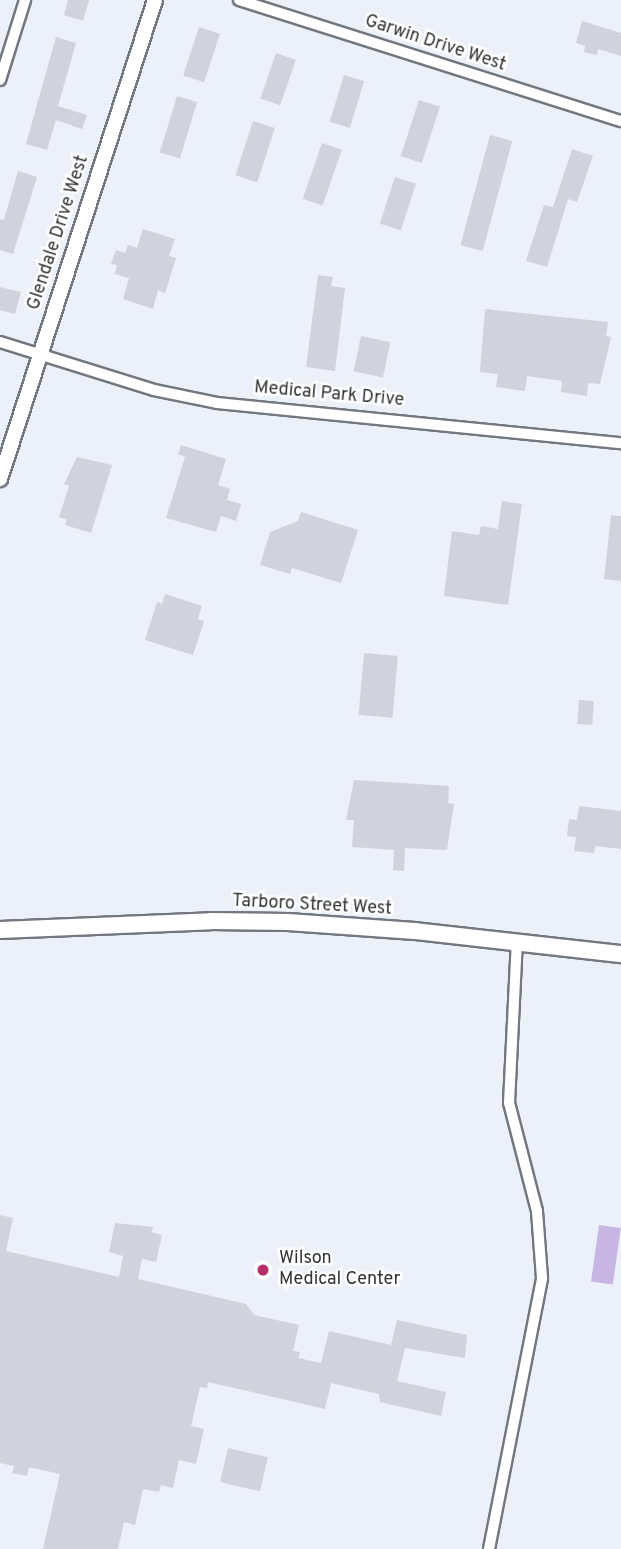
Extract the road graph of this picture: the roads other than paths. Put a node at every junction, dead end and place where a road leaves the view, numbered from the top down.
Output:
1 (25, 0) edge
2 (155, 0) edge
3 (239, 0) edge
4 (0, 80) edge
5 (621, 121) edge
6 (0, 342) edge
7 (39, 355) junction
8 (621, 443) edge
9 (0, 479) edge
10 (0, 930) edge
11 (517, 941) junction
12 (621, 954) edge
13 (488, 1549) edge

1 - 4 street
2 - 7 street, Glendale Drive West
3 - 5 street, Garwin Drive West
6 - 7 street, Medical Park Drive
7 - 8 street, Medical Park Drive
7 - 9 street, Glendale Drive West
10 - 11 main road, Tarboro Street West
11 - 12 main road, Tarboro Street West
11 - 13 street

